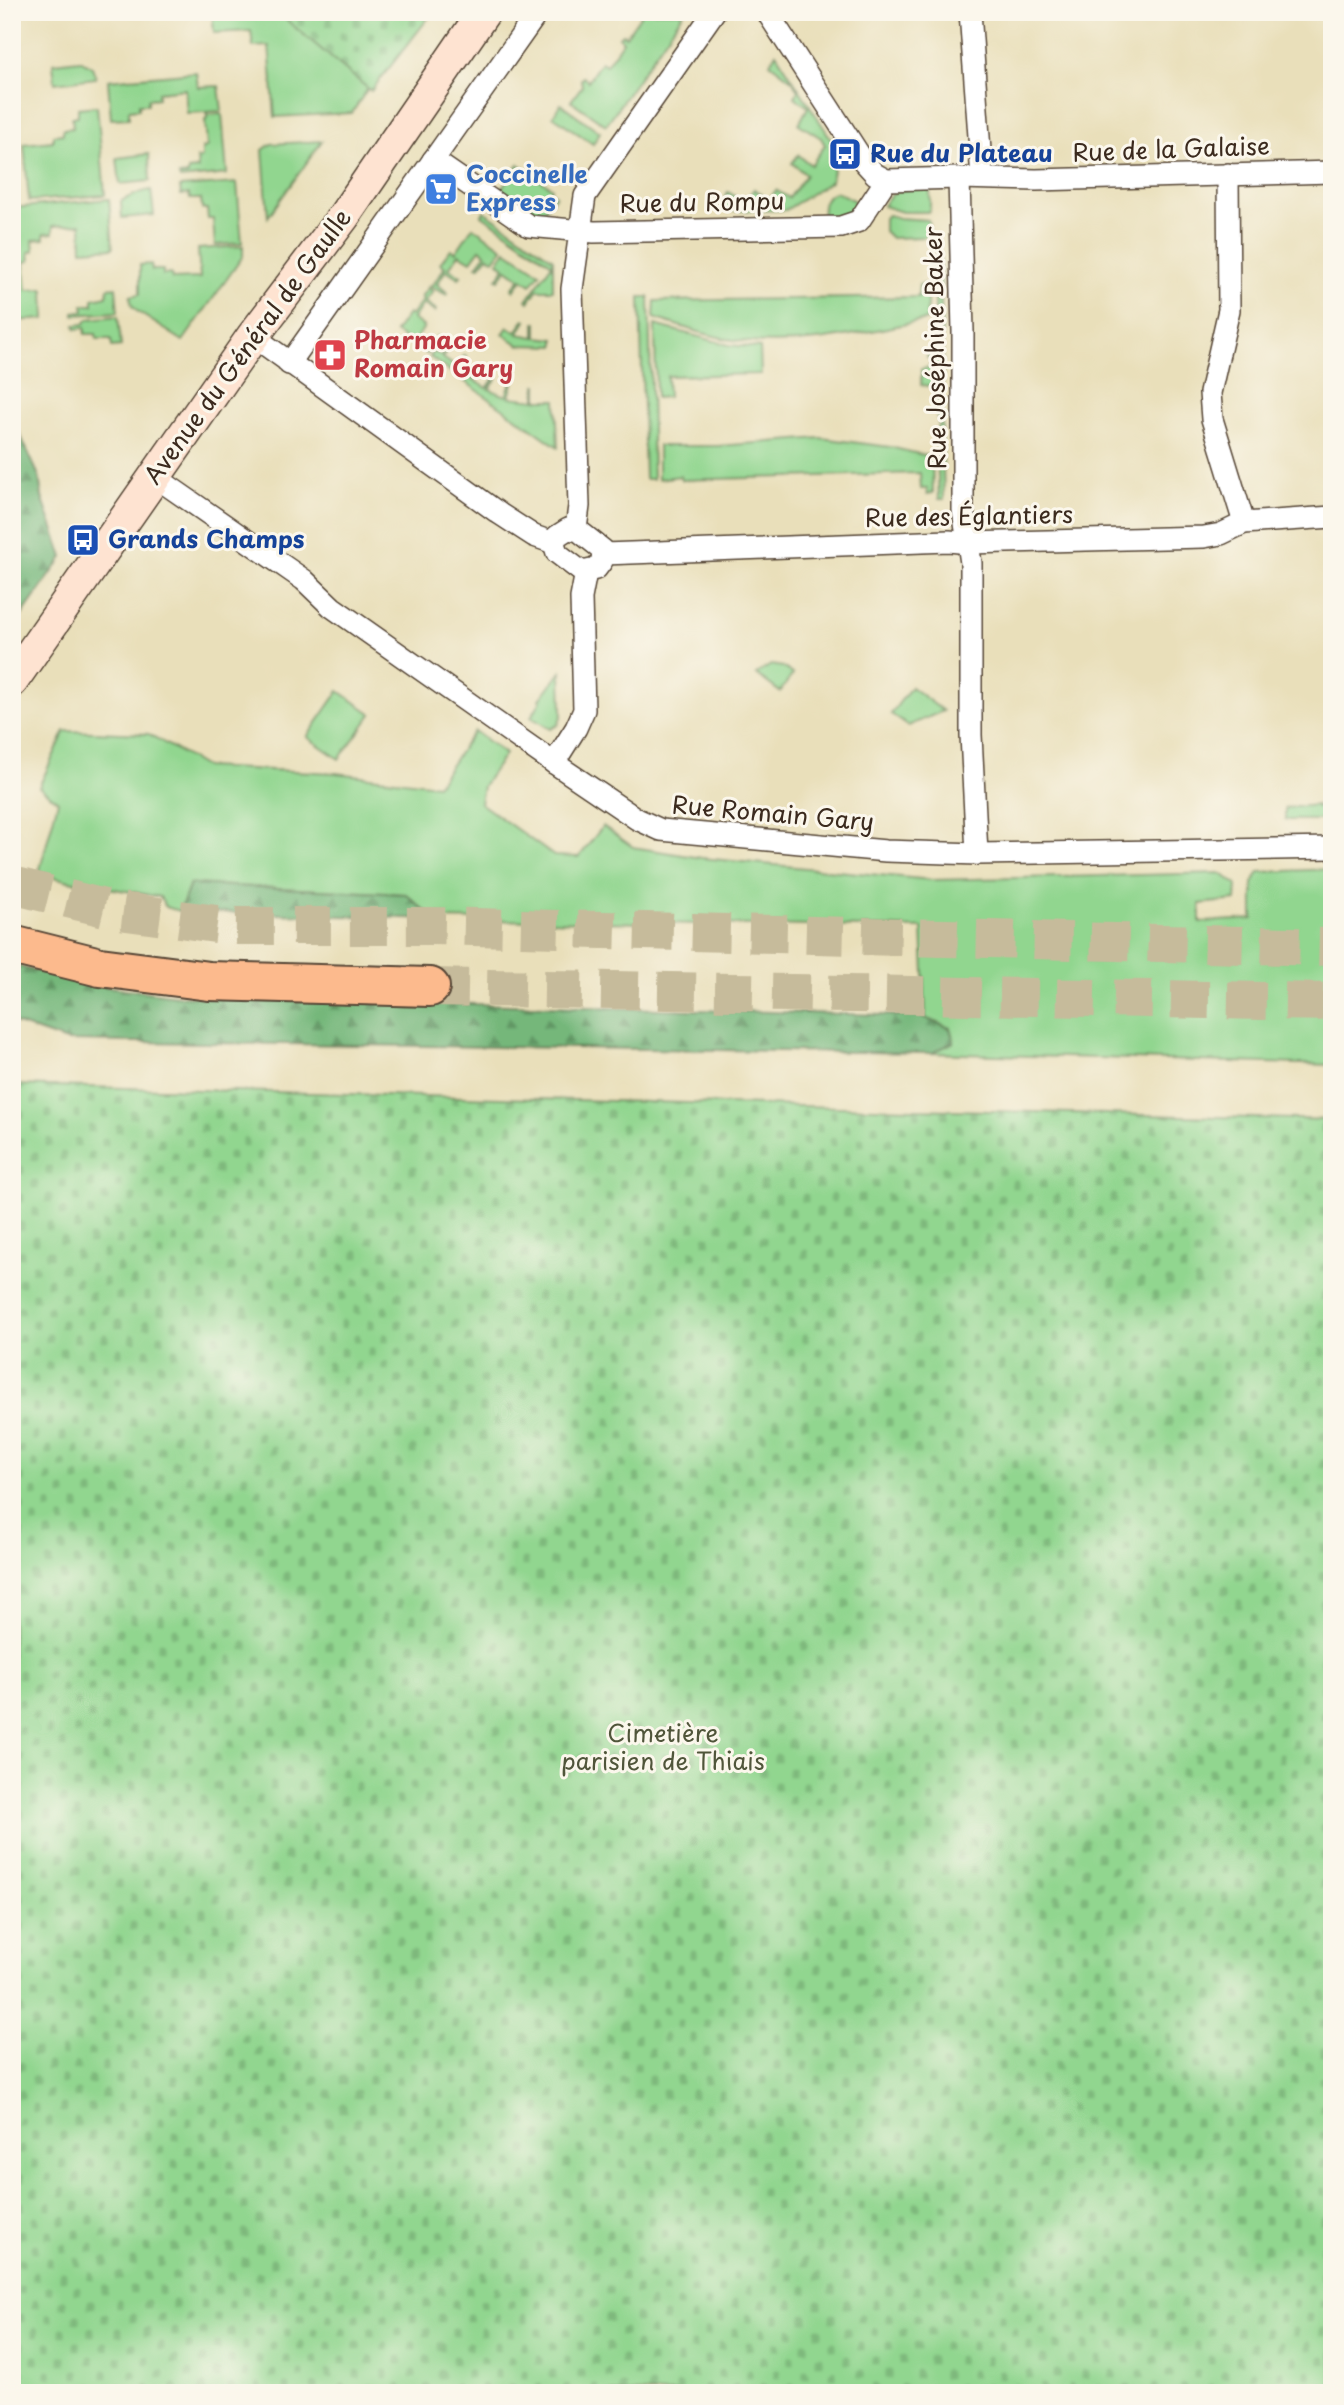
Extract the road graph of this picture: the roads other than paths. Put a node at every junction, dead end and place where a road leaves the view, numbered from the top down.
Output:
1 (484, 12) edge
2 (538, 12) edge
3 (714, 12) edge
4 (767, 12) edge
5 (970, 12) edge
6 (433, 160) junction
7 (1332, 172) edge
8 (1228, 174) junction
9 (959, 178) junction
10 (982, 178) junction
11 (886, 180) junction
12 (579, 231) junction
13 (253, 336) junction
14 (289, 364) junction
15 (154, 477) junction
16 (1332, 517) edge
17 (1244, 523) junction
18 (576, 529) junction
19 (554, 543) junction
20 (969, 543) junction
21 (604, 554) junction
22 (586, 572) junction
23 (12, 681) edge
24 (554, 763) junction
25 (1332, 848) edge
26 (977, 854) junction
27 (12, 945) edge
28 (430, 987) tunnel mouth

1 - 13 main road, Avenue du Général de Gaulle
2 - 6 street
3 - 12 street
4 - 11 street
5 - 10 street
6 - 12 street, Rue du Rompu
6 - 14 street
7 - 8 street, Rue de la Galaise
8 - 10 street, Rue de la Galaise
8 - 17 street
9 - 10 street, Rue de la Galaise
9 - 11 street, Rue de la Galaise
9 - 20 street, Rue Joséphine Baker
11 - 12 street, Rue du Rompu
12 - 18 street
13 - 14 street
13 - 15 main road, Avenue du Général de Gaulle
14 - 19 street
15 - 23 main road, Avenue du Général de Gaulle
15 - 24 street, Rue Romain Gary
16 - 17 street, Rue des Églantiers
17 - 20 street, Rue des Églantiers
18 - 19 street
18 - 21 street
19 - 22 street
20 - 21 street, Rue des Églantiers
20 - 26 street, Rue Joséphine Baker
21 - 22 street
22 - 24 street
24 - 26 street, Rue Romain Gary
25 - 26 street, Rue Romain Gary
27 - 28 highway

